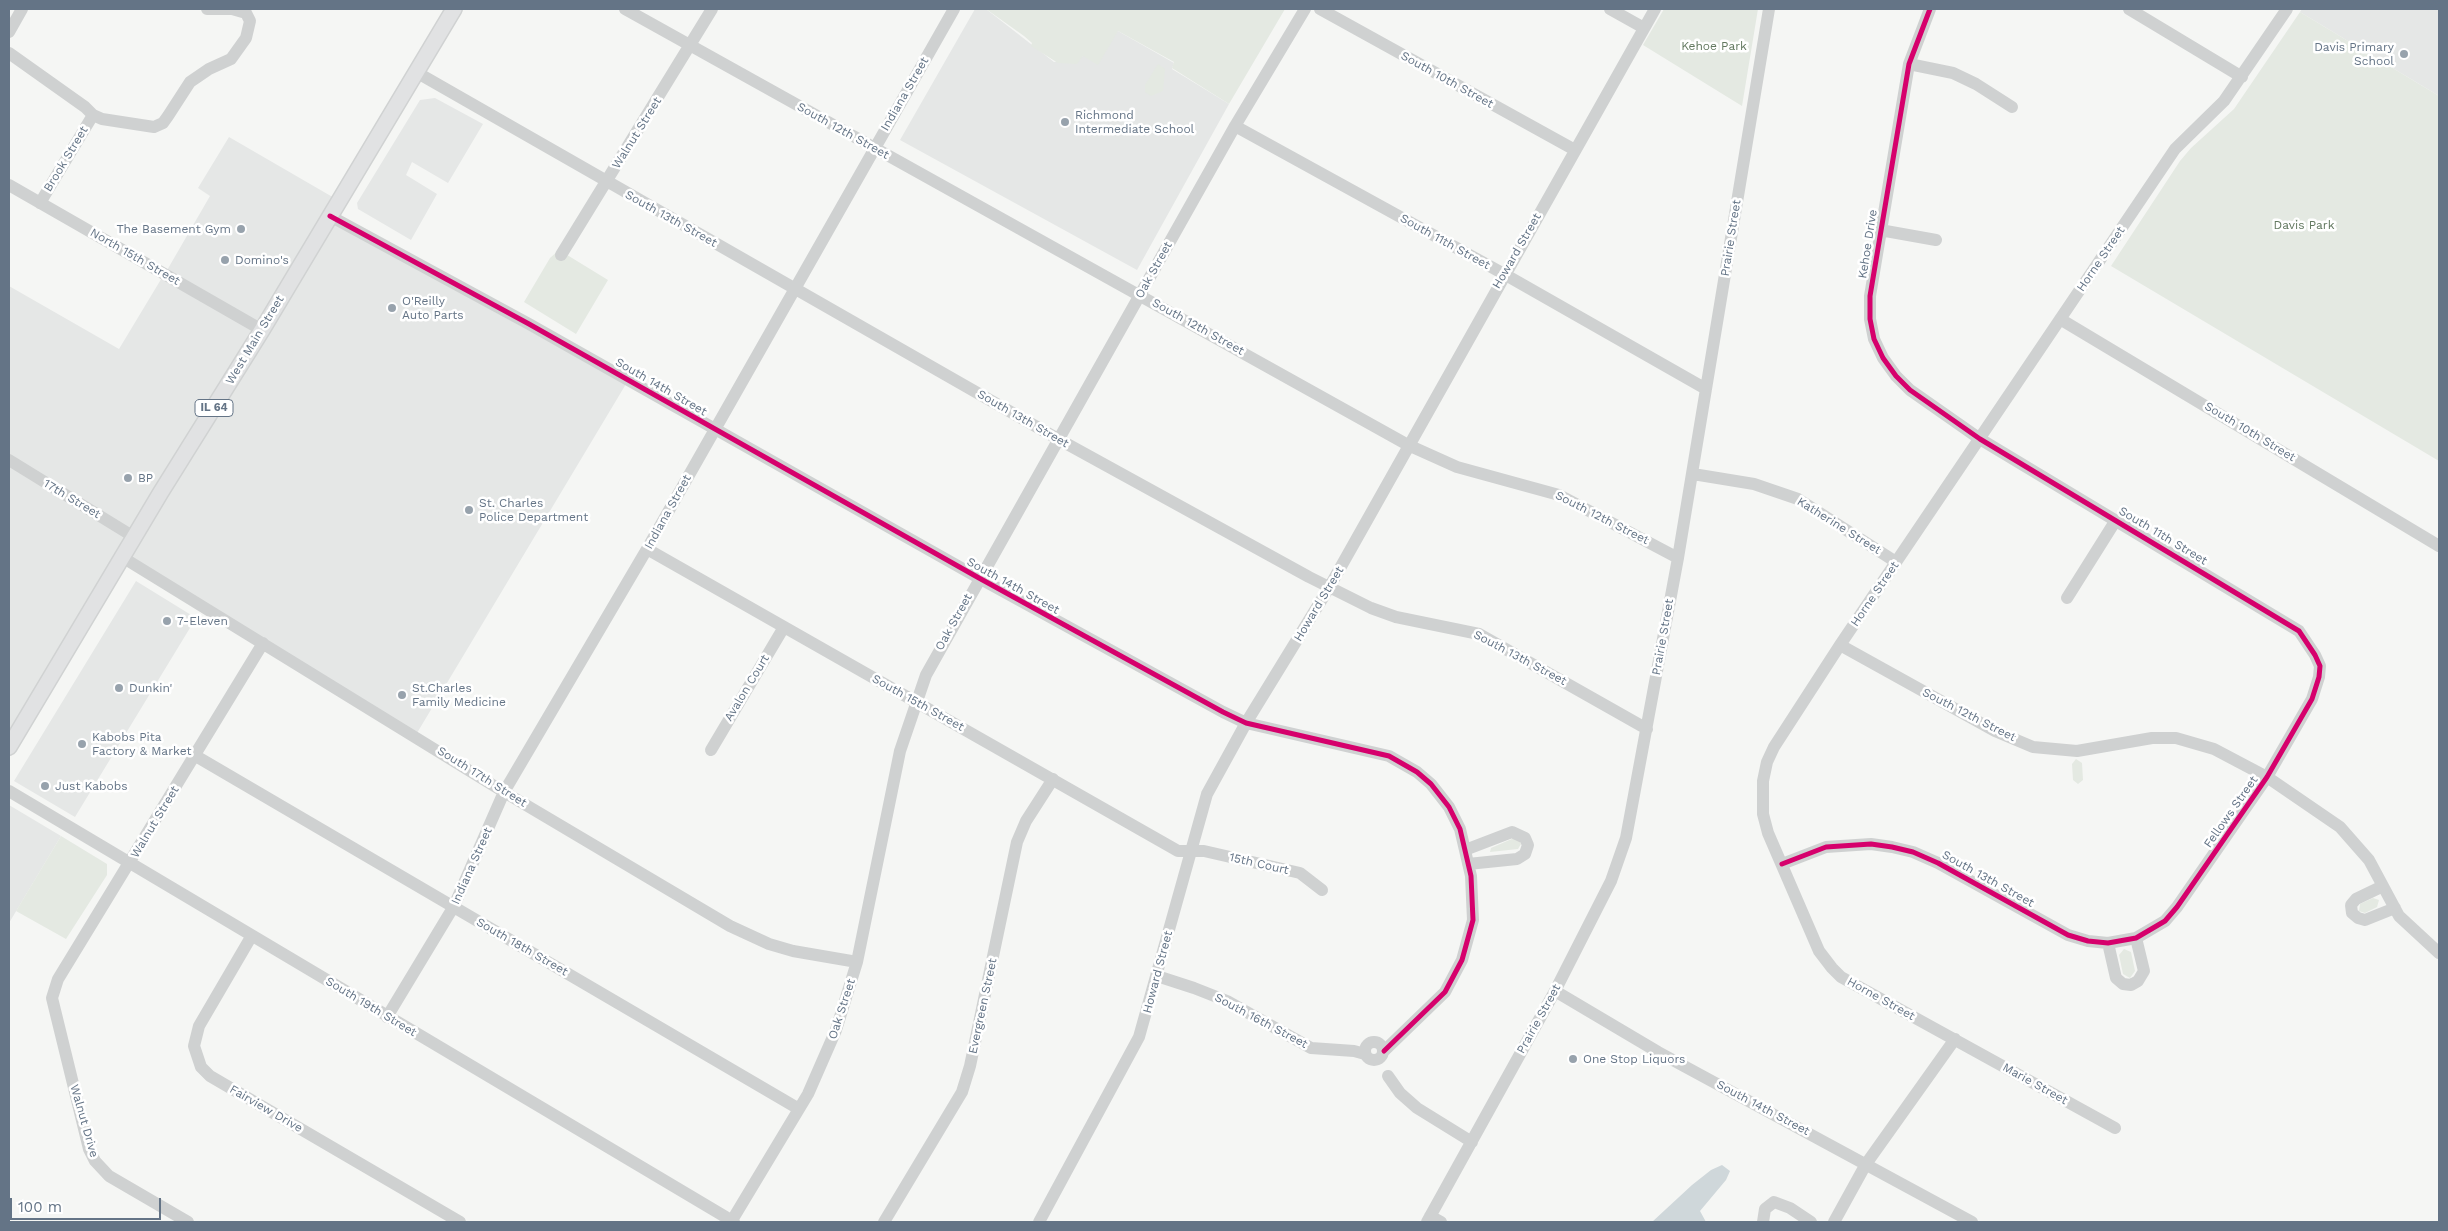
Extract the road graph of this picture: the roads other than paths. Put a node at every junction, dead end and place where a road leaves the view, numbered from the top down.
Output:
1 (22, 9) edge
2 (207, 9) edge
3 (454, 9) edge
4 (625, 9) edge
5 (712, 9) edge
6 (954, 9) edge
7 (1305, 9) edge
8 (1320, 9) edge
9 (1610, 9) edge
10 (1655, 9) edge
11 (1769, 9) edge
12 (1930, 9) edge
13 (2129, 9) edge
14 (2287, 9) edge
15 (1644, 28) junction
16 (9, 32) edge
17 (689, 46) junction
18 (9, 52) edge
19 (1909, 64) junction
20 (416, 72) junction
21 (2242, 77) junction
22 (2012, 107) dead end
23 (93, 115) junction
24 (1235, 126) junction
25 (874, 148) junction
26 (1575, 150) junction
27 (606, 183) junction
28 (9, 185) edge
29 (40, 203) junction
30 (330, 216) junction
31 (1880, 230) junction
32 (1936, 240) dead end
33 (561, 255) dead end
34 (1504, 274) junction
35 (794, 288) junction
36 (1140, 294) junction
37 (2060, 319) junction
38 (262, 330) junction
39 (1706, 389) junction
40 (714, 429) junction
41 (1058, 439) junction
42 (1980, 439) junction
43 (1408, 445) junction
44 (9, 460) edge
45 (1692, 474) junction
46 (2116, 520) junction
47 (134, 537) junction
48 (2439, 546) edge
49 (647, 549) junction
50 (122, 557) junction
51 (1678, 558) junction
52 (1896, 562) junction
53 (979, 578) junction
54 (1330, 586) junction
55 (2067, 598) dead end
56 (784, 627) junction
57 (264, 643) junction
58 (1840, 645) junction
59 (2320, 666) joint
60 (915, 701) junction
61 (1246, 723) junction
62 (1647, 729) junction
63 (9, 747) edge
64 (711, 750) dead end
65 (194, 755) junction
66 (2267, 777) junction
67 (1053, 779) junction
68 (9, 791) edge
69 (504, 792) junction
70 (1465, 850) junction
71 (1190, 851) junction
72 (130, 863) junction
73 (1468, 864) junction
74 (1782, 864) junction
75 (2382, 886) junction
76 (1322, 890) dead end
77 (454, 906) junction
78 (2395, 908) junction
79 (251, 936) junction
80 (2130, 940) junction
81 (2108, 943) junction
82 (2439, 953) edge
83 (857, 962) junction
84 (1157, 976) junction
85 (1555, 991) junction
86 (52, 1002) joint
87 (387, 1017) junction
88 (1955, 1040) junction
89 (1375, 1051) junction
90 (799, 1109) junction
91 (2115, 1128) dead end
92 (1472, 1142) junction
93 (1866, 1164) junction
94 (1433, 1220) edge
95 (188, 1222) edge
96 (460, 1222) edge
97 (732, 1222) edge
98 (884, 1222) edge
99 (1039, 1222) edge
100 (1763, 1222) edge
101 (1811, 1222) edge
102 (1834, 1222) edge
103 (1972, 1222) edge

1 - 16 street
2 - 23 street, Brook Street
3 - 20 main road, West Main Street / IL 64
4 - 17 street, South 12th Street
5 - 17 street, Walnut Street
6 - 25 street, Indiana Street
7 - 24 street, Oak Street
8 - 26 street, South 10th Street
9 - 15 street
10 - 15 street, Howard Street
11 - 39 street, Prairie Street
12 - 19 street, Kehoe Drive
13 - 21 street
14 - 21 street, Horne Street
15 - 26 street, Howard Street
17 - 25 street, South 12th Street
17 - 27 street, Walnut Street
18 - 23 street, Brook Street
19 - 22 street
19 - 31 street, Kehoe Drive
20 - 27 street, South 13th Street
20 - 30 main road, West Main Street / IL 64
21 - 37 street, Horne Street
23 - 29 street, Brook Street
24 - 34 street, South 11th Street
24 - 36 street, Oak Street
25 - 35 street, Indiana Street
25 - 36 street, South 12th Street
26 - 34 street, Howard Street
27 - 33 street, Walnut Street
27 - 35 street, South 13th Street
28 - 29 street, North 15th Street
29 - 38 street, North 15th Street
30 - 38 main road, West Main Street / IL 64
30 - 40 street, South 14th Street
31 - 32 street
31 - 42 street, Kehoe Drive
34 - 39 street, South 11th Street
34 - 43 street, Howard Street
35 - 40 street, Indiana Street
35 - 41 street, South 13th Street
36 - 41 street, Oak Street
36 - 43 street, South 12th Street
37 - 42 street, Horne Street
37 - 48 street, South 10th Street
38 - 47 main road, West Main Street / IL 64
39 - 45 street, Prairie Street
40 - 49 street, Indiana Street
40 - 53 street, South 14th Street
41 - 53 street, Oak Street
41 - 54 street, South 13th Street
42 - 46 street, South 11th Street
42 - 52 street, Horne Street
43 - 51 street, South 12th Street
43 - 54 street, Howard Street
44 - 47 street, 17th Street
45 - 51 street, Prairie Street
45 - 52 street, Katherine Street
46 - 55 street
46 - 59 street, South 11th Street
47 - 50 main road, West Main Street / IL 64
49 - 56 street, South 15th Street
49 - 69 street, Indiana Street
50 - 57 street, South 17th Street
50 - 63 main road, West Main Street / IL 64
51 - 62 street, Prairie Street
52 - 58 street, Horne Street
53 - 60 street, Oak Street
53 - 61 street, South 14th Street
54 - 61 street, Howard Street
54 - 62 street, South 13th Street
56 - 60 street, South 15th Street
56 - 64 street, Avalon Court
57 - 65 street, Walnut Street
57 - 69 street, South 17th Street
58 - 66 street, South 12th Street
58 - 74 street, Horne Street
59 - 66 street, Fellows Street
60 - 67 street, South 15th Street
60 - 83 street, Oak Street
61 - 70 street, South 14th Street
61 - 71 street, Howard Street
62 - 85 street, Prairie Street
65 - 72 street, Walnut Street
65 - 77 street, South 18th Street
66 - 75 street, South 12th Street
66 - 80 street, Fellows Street
67 - 71 street, South 15th Street
67 - 98 street, Evergreen Street
68 - 72 street, South 19th Street
69 - 77 street, Indiana Street
69 - 83 street, South 17th Street
70 - 73 street, South 14th Street
70 - 73 street
71 - 76 street, 15th Court
71 - 84 street, Howard Street
72 - 79 street, South 19th Street
72 - 86 street, Walnut Street
73 - 89 street, South 14th Street
74 - 81 street, South 13th Street
74 - 88 street, Horne Street
75 - 78 street, South 12th Street
75 - 78 street
77 - 87 street, Indiana Street
77 - 90 street, South 18th Street
78 - 82 street, South 12th Street
79 - 87 street, South 19th Street
79 - 96 street, Fairview Drive
80 - 81 street, South 13th Street
80 - 81 street
83 - 90 street, Oak Street
84 - 89 street, South 16th Street
84 - 99 street, Howard Street
85 - 92 street, Prairie Street
85 - 93 street, South 14th Street
86 - 95 street, Walnut Drive
87 - 97 street, South 19th Street
88 - 91 street, Marie Street
88 - 93 street
89 - 92 street
90 - 97 street, Oak Street
92 - 94 street, Prairie Street
93 - 102 street
93 - 103 street, South 14th Street
100 - 101 street

